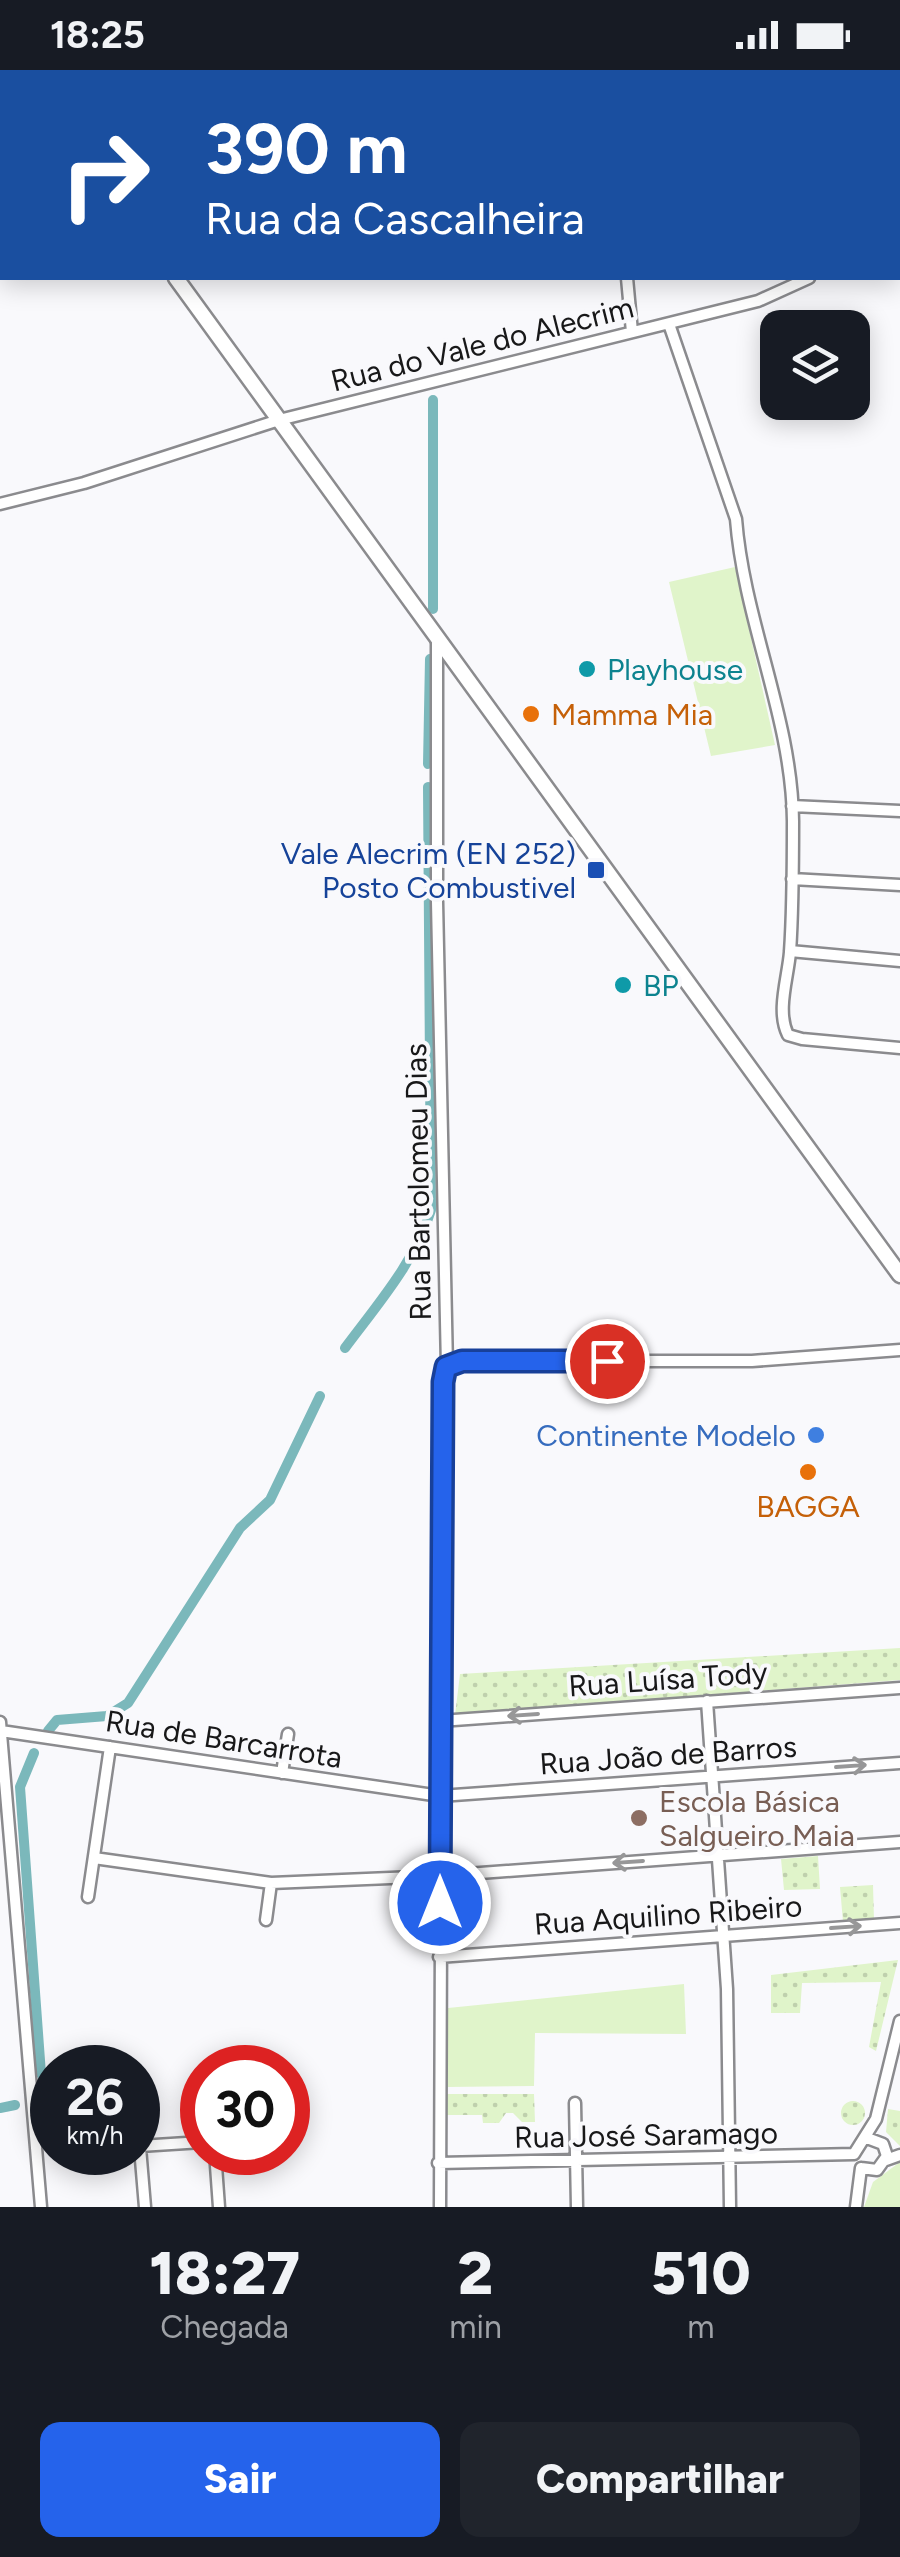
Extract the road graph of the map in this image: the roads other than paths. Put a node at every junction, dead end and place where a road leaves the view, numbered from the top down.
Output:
1 (177, 280) edge
2 (627, 280) edge
3 (805, 280) edge
4 (670, 324) junction
5 (632, 332) junction
6 (279, 420) junction
7 (0, 504) edge
8 (437, 636) junction
9 (792, 806) junction
10 (900, 811) edge
11 (792, 879) junction
12 (900, 886) edge
13 (790, 952) junction
14 (900, 962) edge
15 (900, 1048) edge
16 (900, 1275) edge
17 (900, 1350) edge
18 (446, 1367) junction
19 (900, 1688) edge
20 (707, 1701) junction
21 (440, 1721) junction
22 (0, 1722) edge
23 (1, 1731) edge
24 (288, 1734) dead end
25 (110, 1747) junction
26 (900, 1763) edge
27 (282, 1773) junction
28 (710, 1776) junction
29 (440, 1796) junction
30 (900, 1842) edge
31 (716, 1856) junction
32 (94, 1858) junction
33 (440, 1876) junction
34 (414, 1878) dead end
35 (271, 1883) junction
36 (88, 1897) dead end
37 (266, 1920) dead end
38 (900, 1923) edge
39 (722, 1936) junction
40 (439, 1957) junction
41 (900, 2021) edge
42 (575, 2103) dead end
43 (877, 2142) junction
44 (854, 2154) junction
45 (900, 2154) edge
46 (729, 2158) junction
47 (886, 2160) junction
48 (576, 2161) junction
49 (438, 2163) junction
50 (867, 2170) junction
51 (142, 2175) edge
52 (217, 2175) edge
53 (41, 2207) edge
54 (145, 2207) edge
55 (220, 2207) edge
56 (440, 2207) edge
57 (577, 2207) edge
58 (730, 2207) edge
59 (856, 2207) edge

1 - 6 main road
2 - 5 street
3 - 4 street, Rua do Vale do Alecrim
4 - 5 street, Rua do Vale do Alecrim
4 - 9 street
5 - 6 street, Rua do Vale do Alecrim
6 - 7 street, Rua do Vale do Alecrim
6 - 8 main road
8 - 16 main road
8 - 18 street, Rua Bartolomeu Dias
9 - 10 street
9 - 11 street
11 - 12 street
11 - 13 street
13 - 14 street
13 - 15 street
17 - 18 street
18 - 21 street, Rua Bartolomeu Dias
19 - 20 street, Rua Luísa Tody
20 -> 21 street, Rua Luísa Tody
20 - 28 street
21 - 29 street, Rua Bartolomeu Dias
22 - 23 street
23 - 25 street, Rua de Barcarrota
23 - 53 street
24 - 27 street
25 - 27 street, Rua de Barcarrota
25 - 32 street
28 -> 26 street, Rua João de Barros
27 - 29 street, Rua de Barcarrota
28 - 29 street, Rua João de Barros
28 - 31 street
29 - 33 street, Rua Bartolomeu Dias
30 - 31 street
31 -> 33 street
31 - 39 street
32 - 35 street
32 - 36 street
33 - 40 street, Rua Bartolomeu Dias
34 - 35 street
35 - 37 street
39 -> 38 street, Rua Aquilino Ribeiro
39 - 40 street, Rua Aquilino Ribeiro
39 - 46 street
40 - 49 street, Rua Bartolomeu Dias
41 - 43 street
42 - 48 street
43 - 44 street
43 - 45 street
43 - 47 street
44 - 46 street, Rua José Saramago
44 - 50 street
45 - 47 street
46 - 48 street, Rua José Saramago
46 - 58 street
47 - 50 street
48 - 49 street, Rua José Saramago
48 - 57 street
49 - 56 street, Rua Bartolomeu Dias
50 - 59 street
51 - 54 street
52 - 55 street

